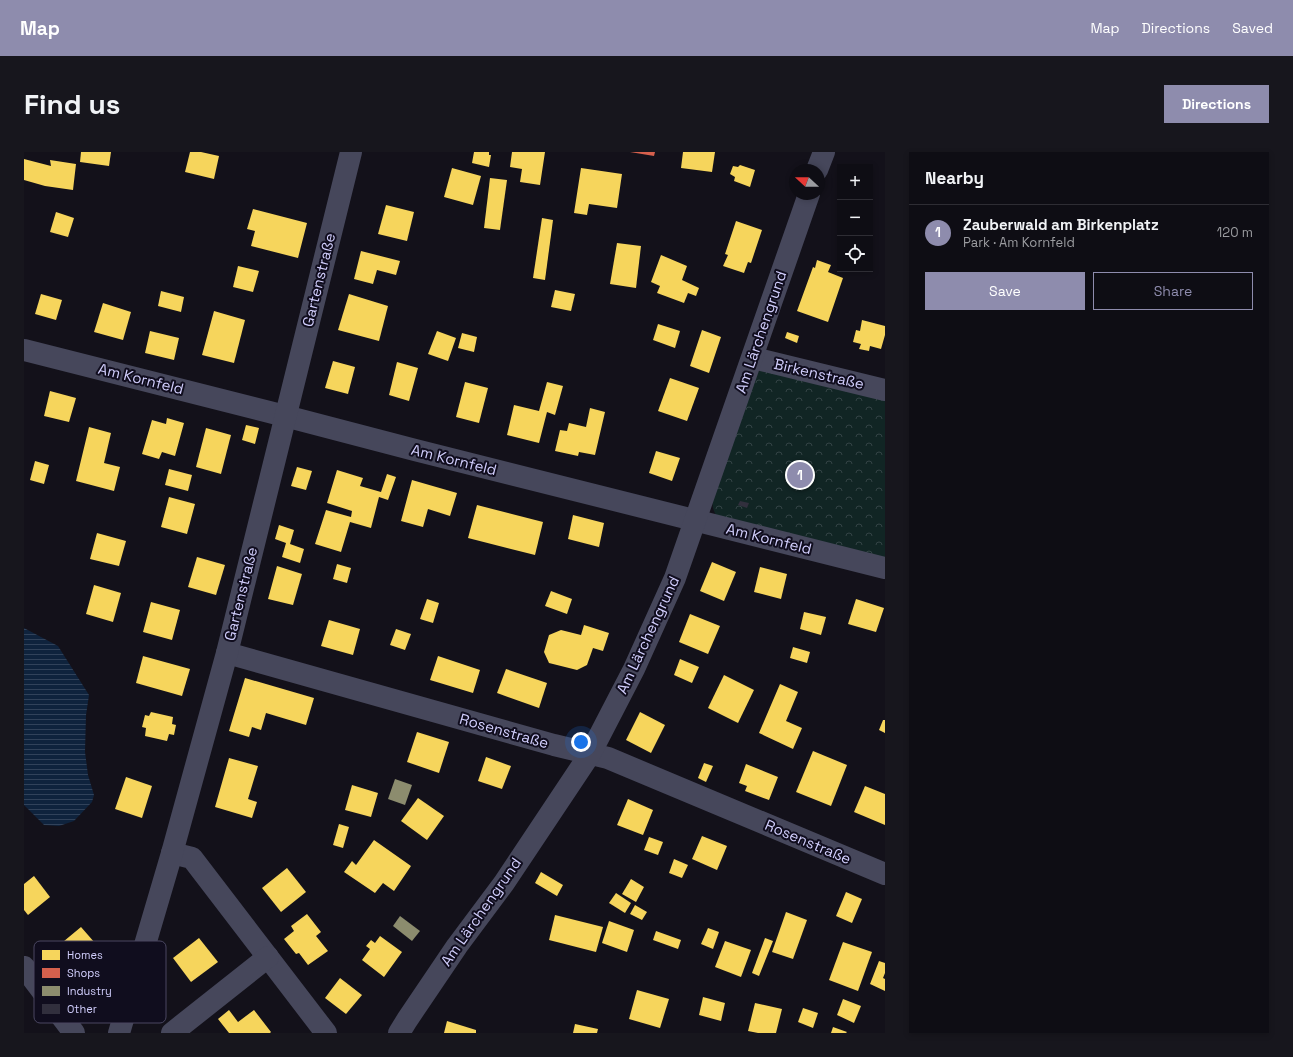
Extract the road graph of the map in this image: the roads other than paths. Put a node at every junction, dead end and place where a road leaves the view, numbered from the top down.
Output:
1 (351, 152) edge
2 (824, 152) edge
3 (819, 164) edge
4 (807, 200) edge
5 (24, 350) edge
6 (753, 358) junction
7 (885, 390) edge
8 (285, 416) junction
9 (696, 521) junction
10 (885, 568) edge
11 (227, 653) junction
12 (590, 754) junction
13 (172, 853) junction
14 (885, 874) edge
15 (146, 941) edge
16 (268, 957) junction
17 (24, 967) edge
18 (34, 980) edge
19 (66, 1023) edge
20 (122, 1023) edge
21 (74, 1033) edge
22 (119, 1033) edge
23 (172, 1033) edge
24 (326, 1033) edge
25 (399, 1033) edge

1 - 8 street, Gartenstraße
2 - 3 street
4 - 6 street, Am Lärchengrund
5 - 8 street, Am Kornfeld
6 - 7 street, Birkenstraße
6 - 9 street, Am Lärchengrund
8 - 9 street, Am Kornfeld
8 - 11 street, Gartenstraße
9 - 10 street, Am Kornfeld
9 - 12 street, Am Lärchengrund
11 - 12 street, Rosenstraße
11 - 13 street, Gartenstraße
12 - 14 street, Rosenstraße
12 - 25 street, Am Lärchengrund
13 - 15 street, Gartenstraße
13 - 16 street
16 - 23 street
16 - 24 street
17 - 18 street
19 - 21 street
20 - 22 street, Gartenstraße

